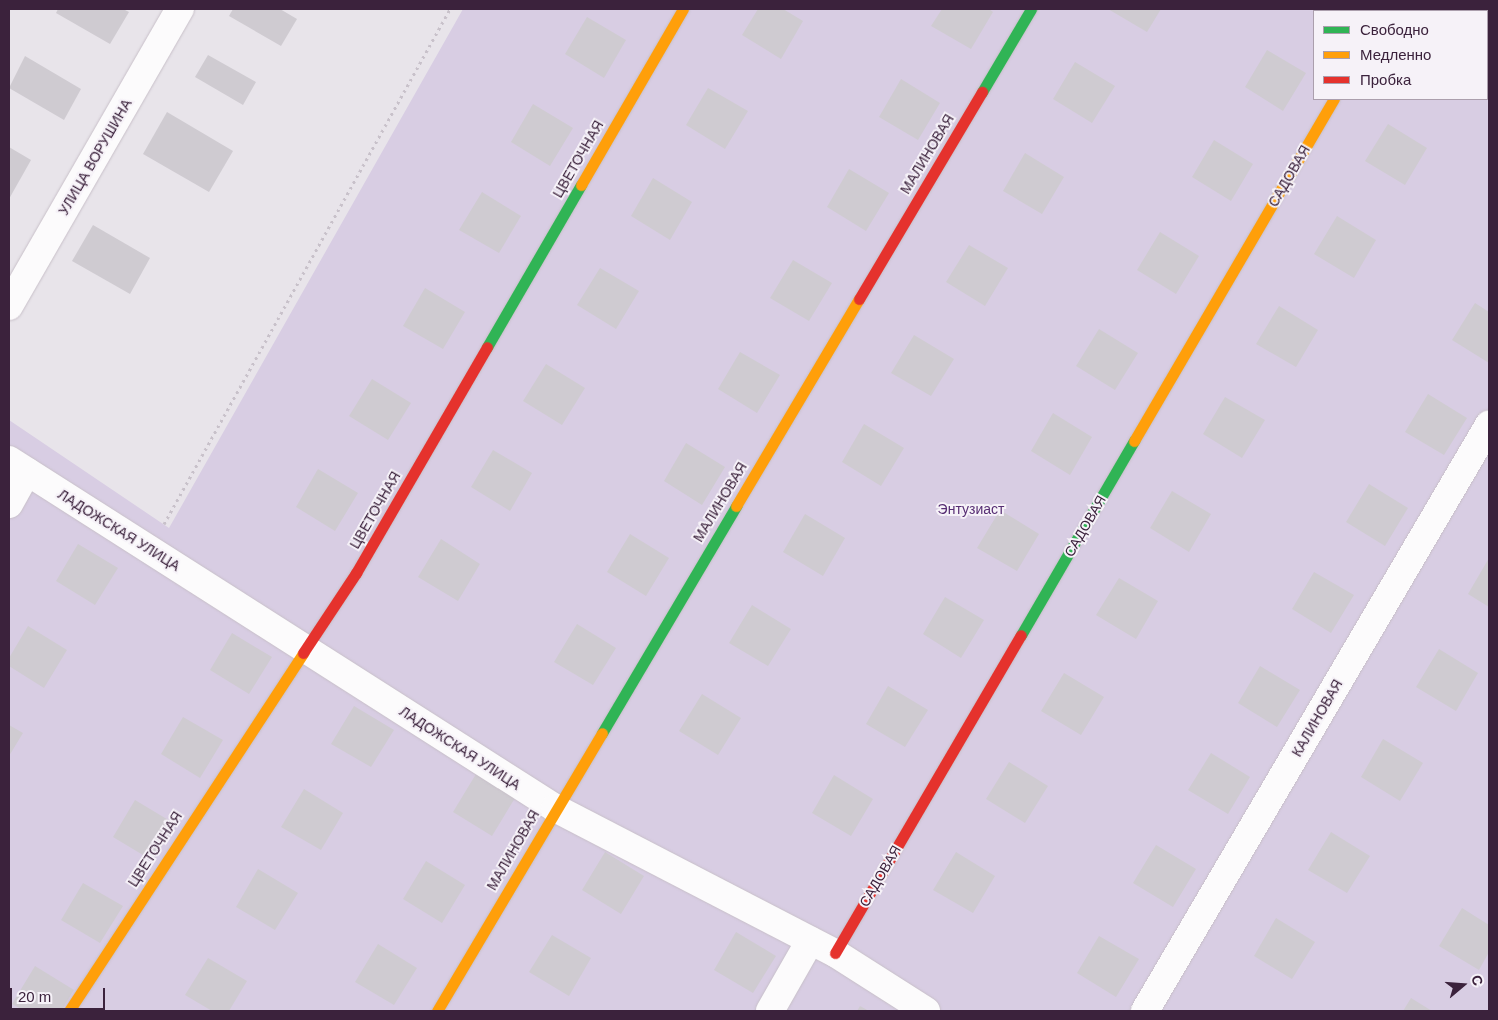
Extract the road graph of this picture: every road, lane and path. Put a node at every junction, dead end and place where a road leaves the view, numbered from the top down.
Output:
1 (180, 9) edge
2 (450, 9) edge
3 (683, 9) edge
4 (1031, 9) edge
5 (1333, 100) edge
6 (9, 306) edge
7 (1489, 425) edge
8 (18, 466) edge
9 (9, 504) edge
10 (150, 550) junction
11 (304, 648) junction
12 (555, 808) junction
13 (810, 940) junction
14 (835, 953) junction
15 (69, 1011) edge
16 (437, 1011) edge
17 (770, 1011) edge
18 (926, 1011) edge
19 (1145, 1011) edge

1 - 6 street, УЛИЦА ВОРУШИНА
2 - 10 path
3 - 11 street, ЦВЕТОЧНАЯ
4 - 12 street, МАЛИНОВАЯ
5 - 14 street, САДОВАЯ
7 - 19 street, КАЛИНОВАЯ
8 - 9 street
8 - 10 street, ЛАДОЖСКАЯ УЛИЦА
10 - 11 street, ЛАДОЖСКАЯ УЛИЦА
11 - 12 street, ЛАДОЖСКАЯ УЛИЦА
11 - 15 street, ЦВЕТОЧНАЯ
12 - 13 street, ЛАДОЖСКАЯ УЛИЦА
12 - 16 street, МАЛИНОВАЯ
13 - 14 street, ЛАДОЖСКАЯ УЛИЦА
13 - 17 street
14 - 18 street, ЛАДОЖСКАЯ УЛИЦА

